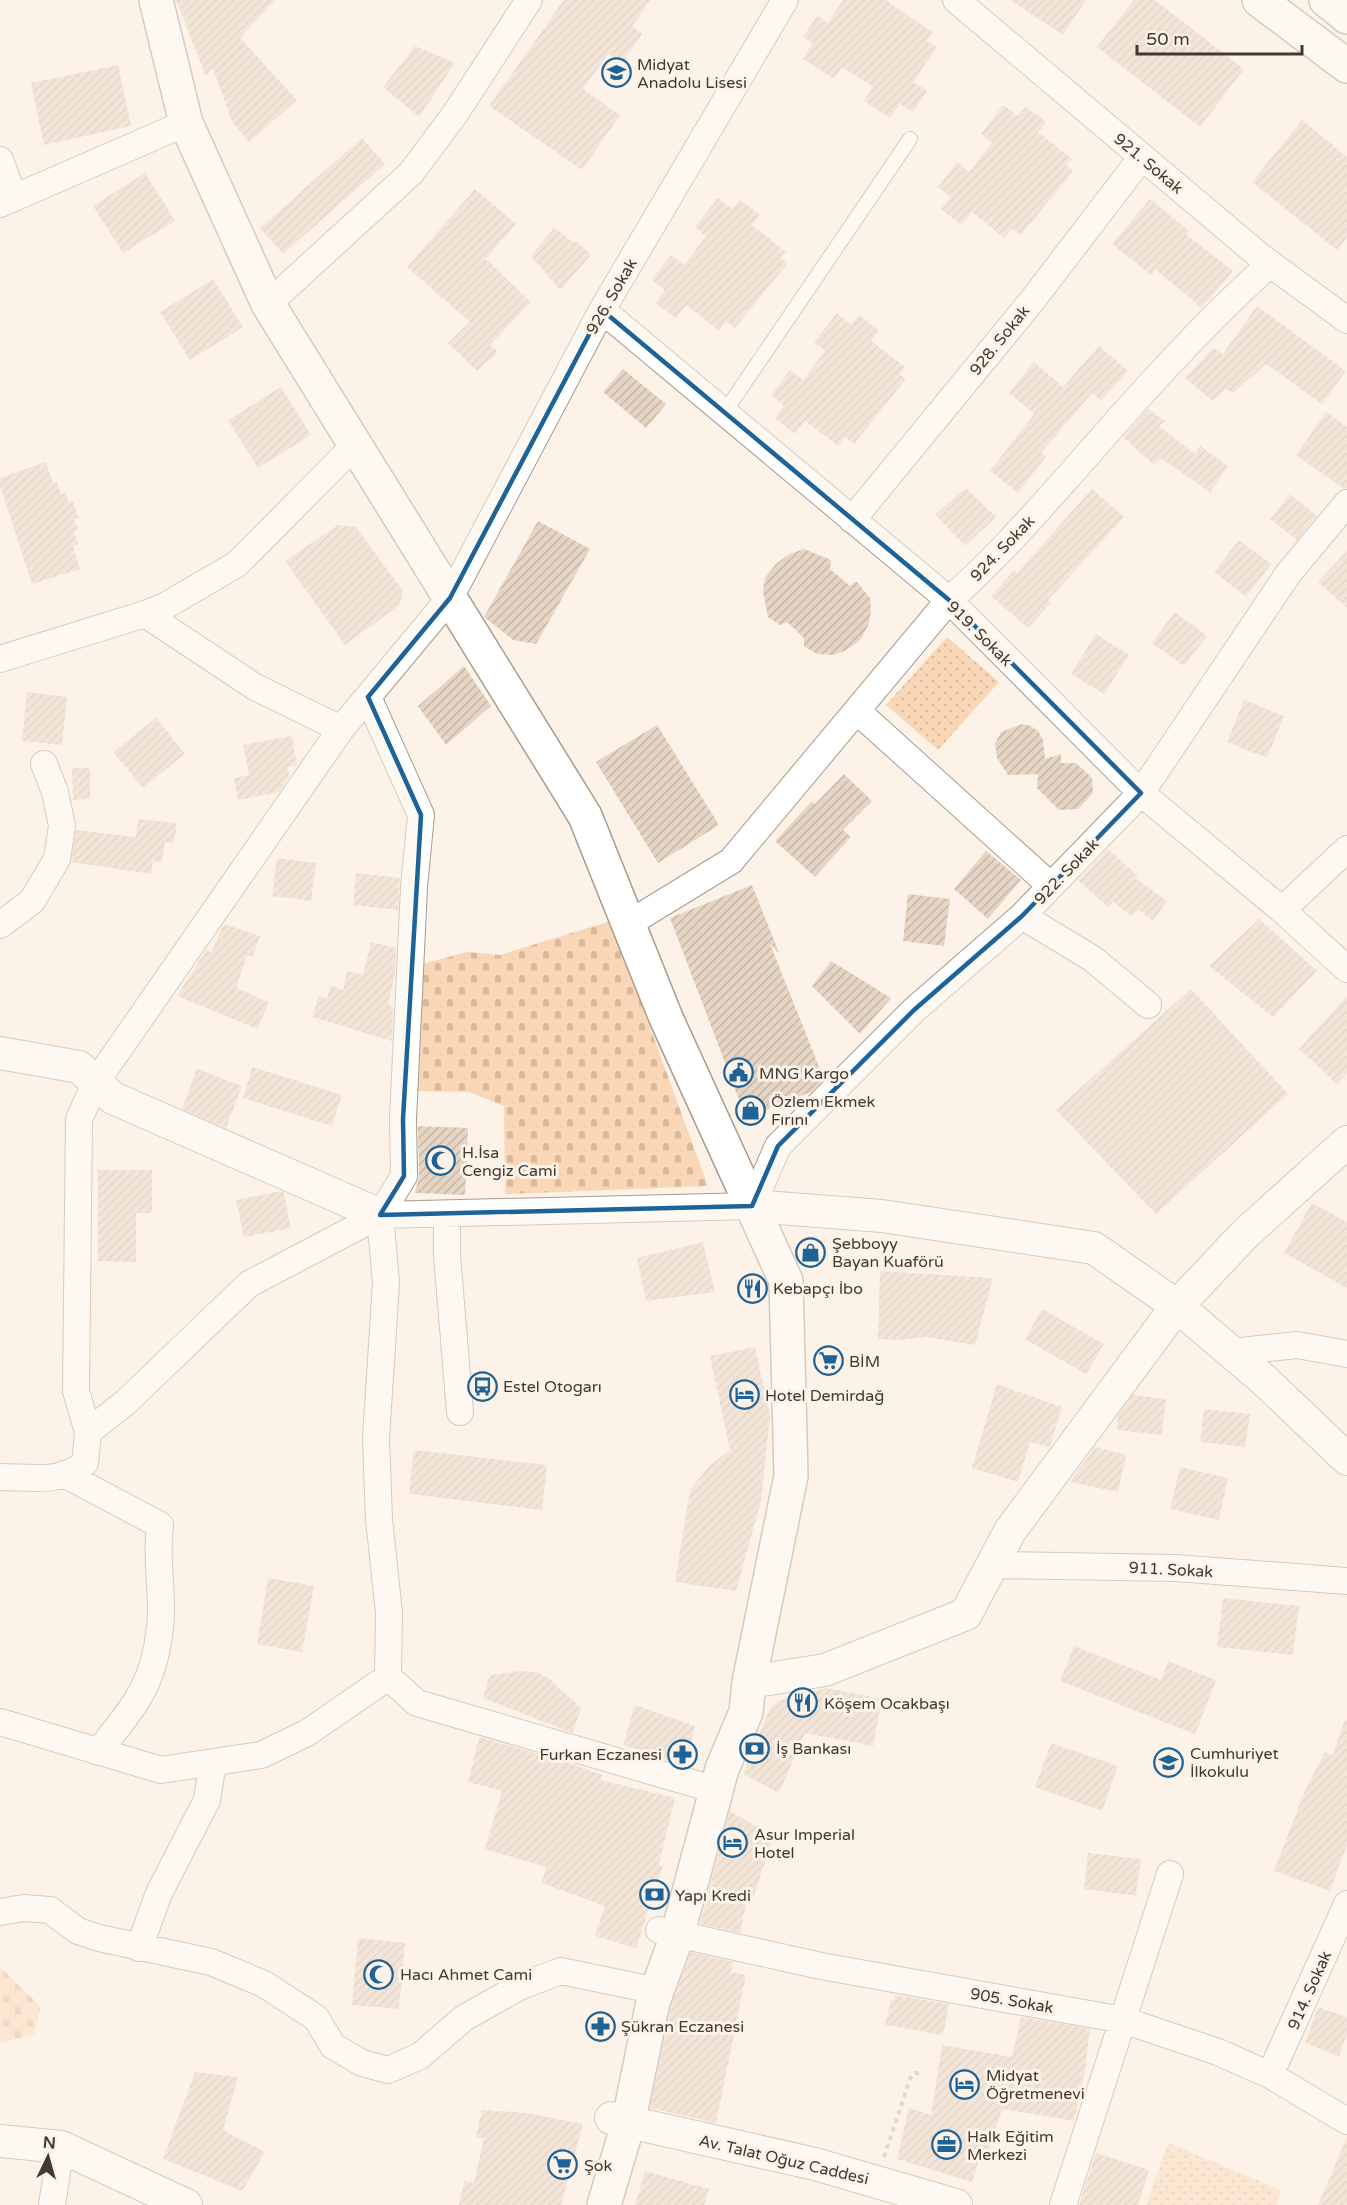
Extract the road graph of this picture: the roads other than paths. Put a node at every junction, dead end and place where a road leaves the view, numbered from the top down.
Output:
1 (156, 0) edge
2 (529, 0) edge
3 (785, 0) edge
4 (956, 0) edge
5 (1259, 0) edge
6 (1326, 0) edge
7 (1347, 17) edge
8 (1347, 66) edge
9 (186, 123) junction
10 (910, 139) dead end
11 (1142, 157) junction
12 (0, 160) edge
13 (7, 201) edge
14 (1270, 264) junction
15 (268, 304) junction
16 (602, 310) junction
17 (1347, 320) edge
18 (724, 413) junction
19 (354, 446) junction
20 (1347, 503) edge
21 (852, 520) junction
22 (450, 598) junction
23 (949, 600) junction
24 (145, 614) junction
25 (0, 659) edge
26 (368, 697) junction
27 (857, 711) junction
28 (341, 729) junction
29 (44, 764) dead end
30 (1141, 793) junction
31 (1347, 849) edge
32 (1051, 886) junction
33 (1282, 910) junction
34 (1022, 916) junction
35 (628, 924) junction
36 (0, 925) edge
37 (1347, 969) edge
38 (1148, 1005) dead end
39 (0, 1053) edge
40 (96, 1082) junction
41 (1347, 1142) edge
42 (752, 1206) junction
43 (447, 1214) junction
44 (380, 1215) junction
45 (1178, 1306) junction
46 (1232, 1352) junction
47 (1347, 1354) edge
48 (460, 1412) dead end
49 (88, 1432) junction
50 (1347, 1459) edge
51 (64, 1474) junction
52 (0, 1477) edge
53 (994, 1565) junction
54 (1347, 1581) edge
55 (388, 1677) junction
56 (749, 1682) junction
57 (0, 1722) edge
58 (98, 1752) junction
59 (213, 1762) junction
60 (707, 1788) junction
61 (1170, 1874) dead end
62 (1347, 1904) edge
63 (0, 1912) edge
64 (668, 1933) junction
65 (139, 1948) junction
66 (643, 1988) junction
67 (1123, 2020) junction
68 (1270, 2075) junction
69 (620, 2121) junction
70 (1347, 2121) edge
71 (0, 2141) edge
72 (61, 2147) junction
73 (52, 2205) edge
74 (186, 2205) edge
75 (583, 2205) edge
76 (604, 2205) edge
77 (957, 2205) edge
78 (1063, 2205) edge

1 - 9 main road
2 - 15 street
3 - 16 street, 926. Sokak
4 - 11 street, 921. Sokak
5 - 8 main road
6 - 7 main road
9 - 13 street
9 - 15 main road
10 - 18 lane
11 - 14 street, 921. Sokak
11 - 21 street, 928. Sokak
12 - 13 street
14 - 17 street, 921. Sokak
14 - 23 street, 924. Sokak
15 - 19 main road
16 - 18 street, 919. Sokak
16 - 22 street, 926. Sokak
18 - 21 street, 919. Sokak
19 - 22 main road
19 - 24 street
20 - 30 street, 922. Sokak
21 - 23 street, 919. Sokak
22 - 26 street, 926. Sokak
22 - 35 main road
23 - 27 street, 924. Sokak
23 - 30 street, 919. Sokak
24 - 25 street
24 - 28 street
26 - 28 street, 926. Sokak
26 - 44 street
27 - 32 street
27 - 35 street, 924. Sokak
28 - 40 street, 926. Sokak
29 - 36 street
30 - 32 street, 922. Sokak
30 - 33 street, 919. Sokak
31 - 33 street
32 - 34 street, 922. Sokak
33 - 37 street, 919. Sokak
34 - 38 street
34 - 42 street, 922. Sokak
35 - 42 main road
39 - 40 street
40 - 44 street
40 - 49 street, 926. Sokak
41 - 45 street
42 - 43 street
42 - 45 street
42 - 56 main road
43 - 44 street
43 - 48 street
44 - 49 street
44 - 55 street
45 - 46 street
45 - 53 street
46 - 47 street
46 - 50 street
49 - 51 street
51 - 52 street
51 - 58 street
53 - 54 street, 911. Sokak
53 - 56 street
55 - 59 street
55 - 60 street
56 - 60 main road
57 - 58 street
58 - 59 street
59 - 65 street
60 - 64 main road
61 - 67 street
62 - 68 street, 914. Sokak
63 - 65 street
64 - 66 main road
64 - 67 street, 905. Sokak
64 - 69 main road
65 - 66 street
66 - 69 main road
67 - 68 street, 905. Sokak
67 - 78 street
68 - 70 street, 905. Sokak
69 - 75 main road
69 - 76 main road
69 - 77 street, Av. Talat Oğuz Caddesi
71 - 72 street
72 - 73 street
72 - 74 street

